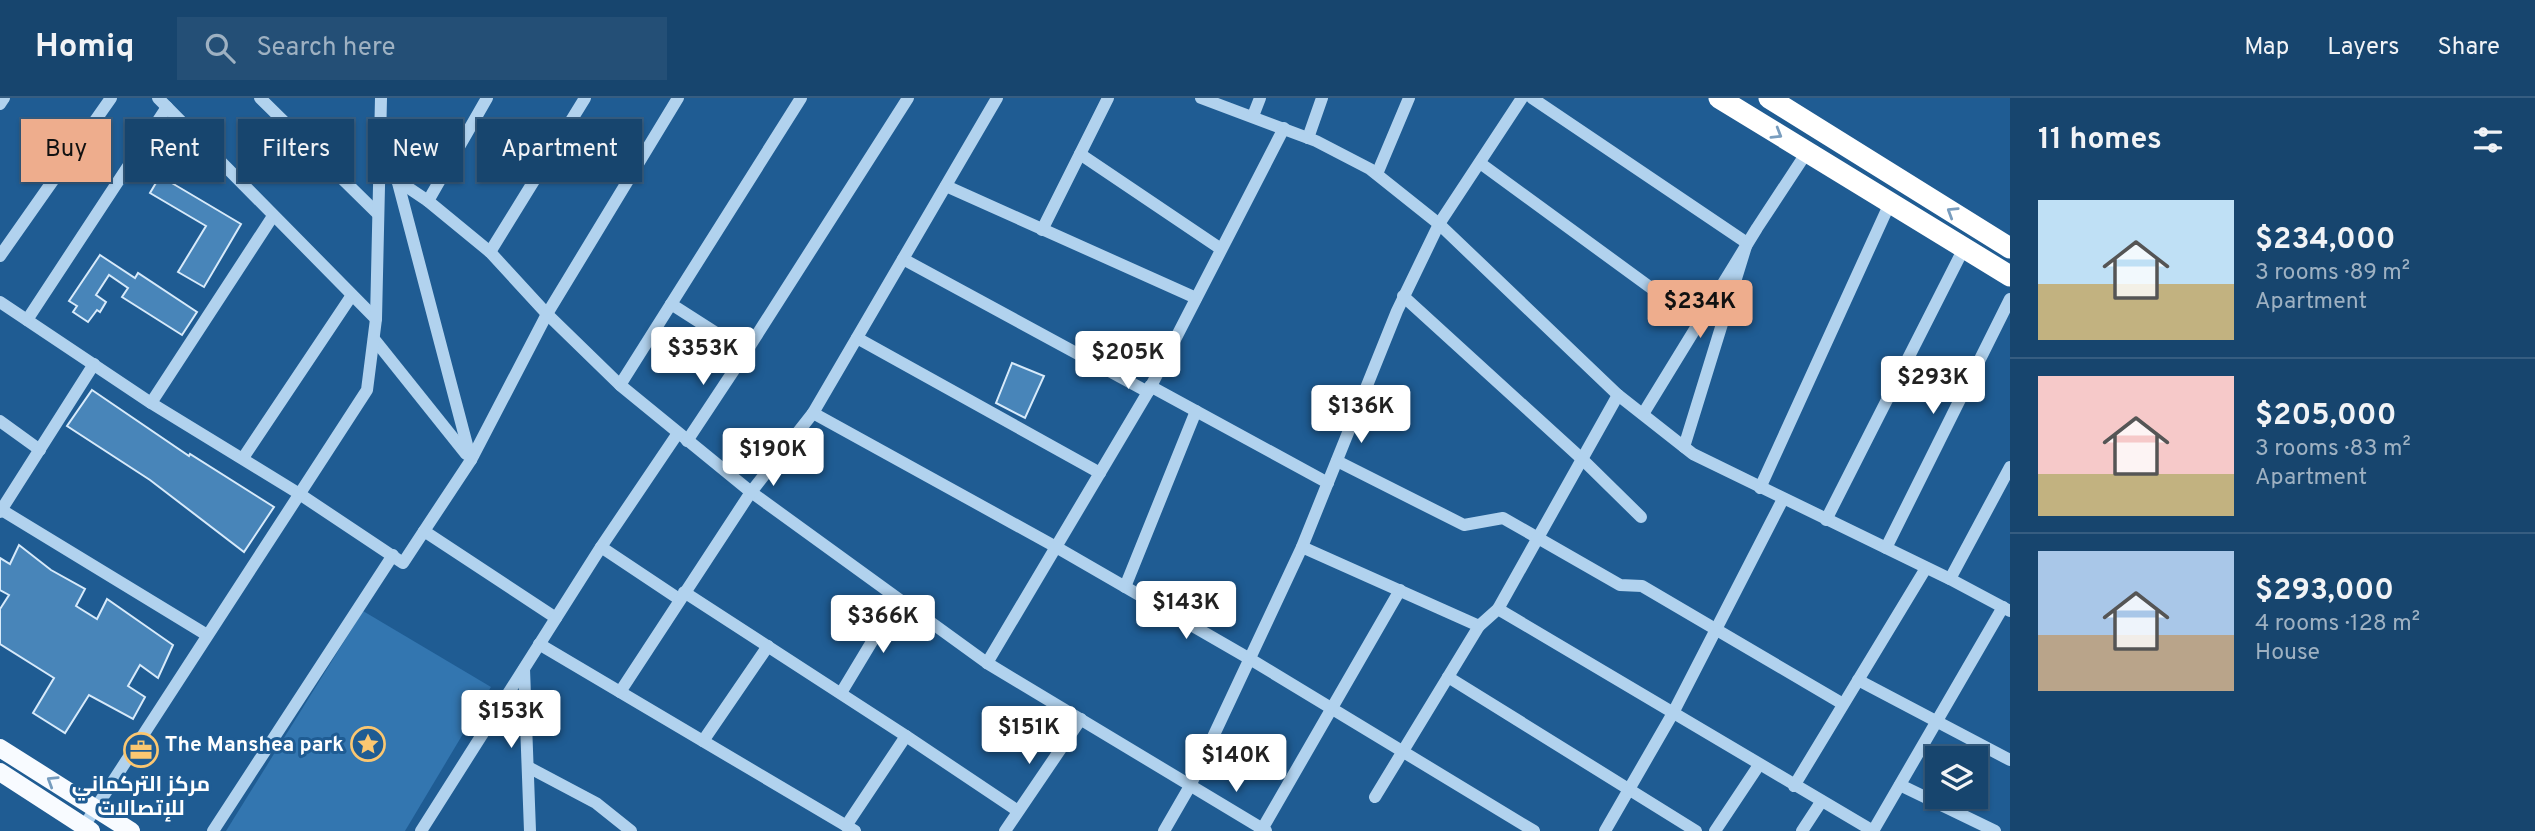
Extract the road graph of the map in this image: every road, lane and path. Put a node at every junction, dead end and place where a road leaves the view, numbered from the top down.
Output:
1 (4, 98) edge
2 (111, 98) edge
3 (260, 98) edge
4 (381, 98) edge
5 (487, 98) edge
6 (585, 98) edge
7 (678, 98) edge
8 (801, 98) edge
9 (908, 98) edge
10 (997, 98) edge
11 (1108, 98) edge
12 (1201, 98) edge
13 (1260, 98) edge
14 (1322, 98) edge
15 (1409, 98) edge
16 (1522, 98) edge
17 (1532, 98) edge
18 (1719, 98) edge
19 (1769, 98) edge
20 (162, 103) edge
21 (0, 104) edge
22 (1253, 116) junction
23 (380, 119) edge
24 (1284, 128) junction
25 (1307, 138) junction
26 (1807, 152) junction
27 (1080, 154) junction
28 (1480, 163) junction
29 (1377, 174) junction
30 (379, 182) edge
31 (398, 182) edge
32 (401, 182) edge
33 (946, 186) junction
34 (428, 201) junction
35 (1890, 203) junction
36 (378, 214) junction
37 (273, 216) junction
38 (1438, 224) junction
39 (1042, 230) junction
40 (1747, 243) junction
41 (1964, 248) junction
42 (2010, 248) edge
43 (1221, 249) junction
44 (490, 252) junction
45 (0, 256) edge
46 (903, 259) junction
47 (2010, 276) edge
48 (352, 295) junction
49 (1404, 296) junction
50 (1196, 299) junction
51 (2010, 299) edge
52 (0, 302) edge
53 (671, 304) junction
54 (547, 314) junction
55 (376, 319) junction
56 (27, 320) junction
57 (1699, 323) junction
58 (857, 338) junction
59 (374, 339) junction
60 (746, 352) junction
61 (94, 365) junction
62 (620, 386) junction
63 (1149, 389) junction
64 (1618, 395) junction
65 (151, 403) junction
66 (1196, 411) junction
67 (813, 413) junction
68 (1643, 414) junction
69 (0, 421) edge
70 (682, 437) junction
71 (1684, 447) junction
72 (40, 450) junction
73 (243, 458) junction
74 (1582, 459) junction
75 (471, 460) junction
76 (1337, 461) junction
77 (2010, 467) edge
78 (1100, 472) junction
79 (1328, 483) junction
80 (1760, 488) junction
81 (751, 492) junction
82 (298, 493) junction
83 (1783, 499) junction
84 (0, 510) edge
85 (1641, 517) dead end
86 (1826, 520) junction
87 (424, 531) junction
88 (1539, 537) junction
89 (601, 547) junction
90 (1056, 547) junction
91 (1302, 547) junction
92 (1886, 548) junction
93 (393, 555) junction
94 (1926, 568) junction
95 (1950, 579) junction
96 (1125, 587) junction
97 (1400, 590) junction
98 (682, 595) junction
99 (897, 600) junction
100 (1498, 609) junction
101 (2007, 609) edge
102 (556, 618) junction
103 (1479, 626) junction
104 (1716, 629) junction
105 (207, 635) junction
106 (540, 644) junction
107 (768, 646) junction
108 (1250, 659) junction
109 (987, 663) junction
110 (524, 668) junction
111 (1448, 677) junction
112 (1858, 680) junction
113 (620, 692) junction
114 (841, 693) junction
115 (1843, 704) junction
116 (1331, 708) junction
117 (1672, 713) junction
118 (1081, 719) junction
119 (1936, 722) junction
120 (906, 736) junction
121 (703, 741) junction
122 (0, 748) edge
123 (1402, 751) junction
124 (2009, 758) edge
125 (1759, 765) junction
126 (528, 767) junction
127 (0, 772) edge
128 (1900, 785) junction
129 (1190, 786) junction
130 (1794, 786) junction
131 (1629, 789) junction
132 (1375, 797) dead end
133 (1821, 802) junction
134 (95, 808) junction
135 (1018, 811) junction
136 (851, 828) edge
137 (87, 829) edge
138 (1263, 830) edge
139 (131, 831) edge
140 (214, 831) edge
141 (421, 831) edge
142 (530, 831) edge
143 (631, 831) edge
144 (1005, 831) edge
145 (1164, 831) edge
146 (1534, 831) edge
147 (1605, 831) edge
148 (1696, 831) edge
149 (1715, 831) edge
150 (1802, 831) edge
151 (1873, 831) edge
152 (1995, 831) edge

1 - 21 street
2 - 45 street
3 - 36 street
4 - 23 street
5 - 34 street
6 - 44 street
7 - 54 street
8 - 53 street
9 - 60 street
10 - 33 street
11 - 27 street
12 - 22 street
13 - 22 street
14 - 25 street
15 - 29 street
16 - 28 street
17 - 40 street
18 -> 26 highway
42 -> 19 highway
20 - 37 street
20 - 56 street
22 - 24 street
24 - 25 street
24 - 43 street
25 - 29 street
26 - 35 highway
26 - 40 street
27 - 39 street
27 - 43 street
28 - 38 street
28 - 57 street
29 - 38 street
30 - 36 street
31 - 75 street
32 - 34 street
33 - 39 street
33 - 46 street
34 - 44 street
35 - 41 highway
35 - 80 street
36 - 55 street
37 - 48 street
37 - 65 street
38 - 49 street
38 - 64 street
39 - 50 street
40 - 57 street
40 - 71 street
41 - 47 highway
41 - 86 street
43 - 50 street
44 - 54 street
46 - 58 street
46 - 63 street
48 - 55 street
48 - 73 street
49 - 74 street
49 - 76 street
50 - 63 street
51 - 92 street
52 - 56 street
53 - 60 street
53 - 62 street
54 - 62 street
54 - 75 street
55 - 59 street
56 - 61 street
57 - 68 street
58 - 67 street
58 - 78 street
59 - 75 street
59 - 82 street
60 - 70 street
61 - 65 street
61 - 72 street
62 - 70 street
63 - 66 street
63 - 78 street
64 - 68 street
64 - 74 street
65 - 73 street
66 - 79 street
66 - 96 street
67 - 81 street
67 - 90 street
68 - 71 street
69 - 72 street
70 - 81 street
70 - 89 street
71 - 80 street
72 - 84 street
73 - 82 street
74 - 85 street
74 - 88 street
75 - 87 street
76 - 79 street
76 - 88 street
77 - 95 street
78 - 90 street
79 - 91 street
80 - 83 street
81 - 98 street
81 - 99 street
82 - 93 street
82 - 105 street
83 - 86 street
83 - 104 street
84 - 105 street
86 - 92 street
87 - 93 street
87 - 102 street
88 - 100 street
88 - 104 street
89 - 98 street
89 - 102 street
90 - 96 street
90 - 109 street
91 - 97 street
91 - 108 street
92 - 94 street
93 - 140 street
94 - 95 street
94 - 112 street
95 - 101 street
96 - 108 street
97 - 103 street
97 - 116 street
98 - 107 street
98 - 113 street
99 - 109 street
99 - 114 street
100 - 103 street
100 - 117 street
101 - 119 street
102 - 106 street
103 - 111 street
104 - 115 street
104 - 117 street
105 - 134 street
106 - 110 street
106 - 113 street
107 - 114 street
107 - 121 street
108 - 116 street
108 - 129 street
109 - 118 street
110 - 126 street
110 - 141 street
111 - 123 street
111 - 131 street
112 - 115 street
112 - 119 street
113 - 121 street
114 - 120 street
115 - 130 street
116 - 123 street
116 - 138 street
117 - 125 street
117 - 131 street
118 - 129 street
118 - 135 street
119 - 124 street
119 - 128 street
120 - 135 street
120 - 136 street
121 - 136 street
134 -> 122 main road
123 - 132 street
123 - 146 street
125 - 130 street
125 - 149 street
126 - 142 street
126 - 143 street
127 - 137 main road
128 - 151 street
128 - 152 street
129 - 138 street
129 - 145 street
130 - 133 street
131 - 147 street
131 - 148 street
133 - 150 street
133 - 151 street
134 - 137 street
134 - 139 main road
135 - 144 street

